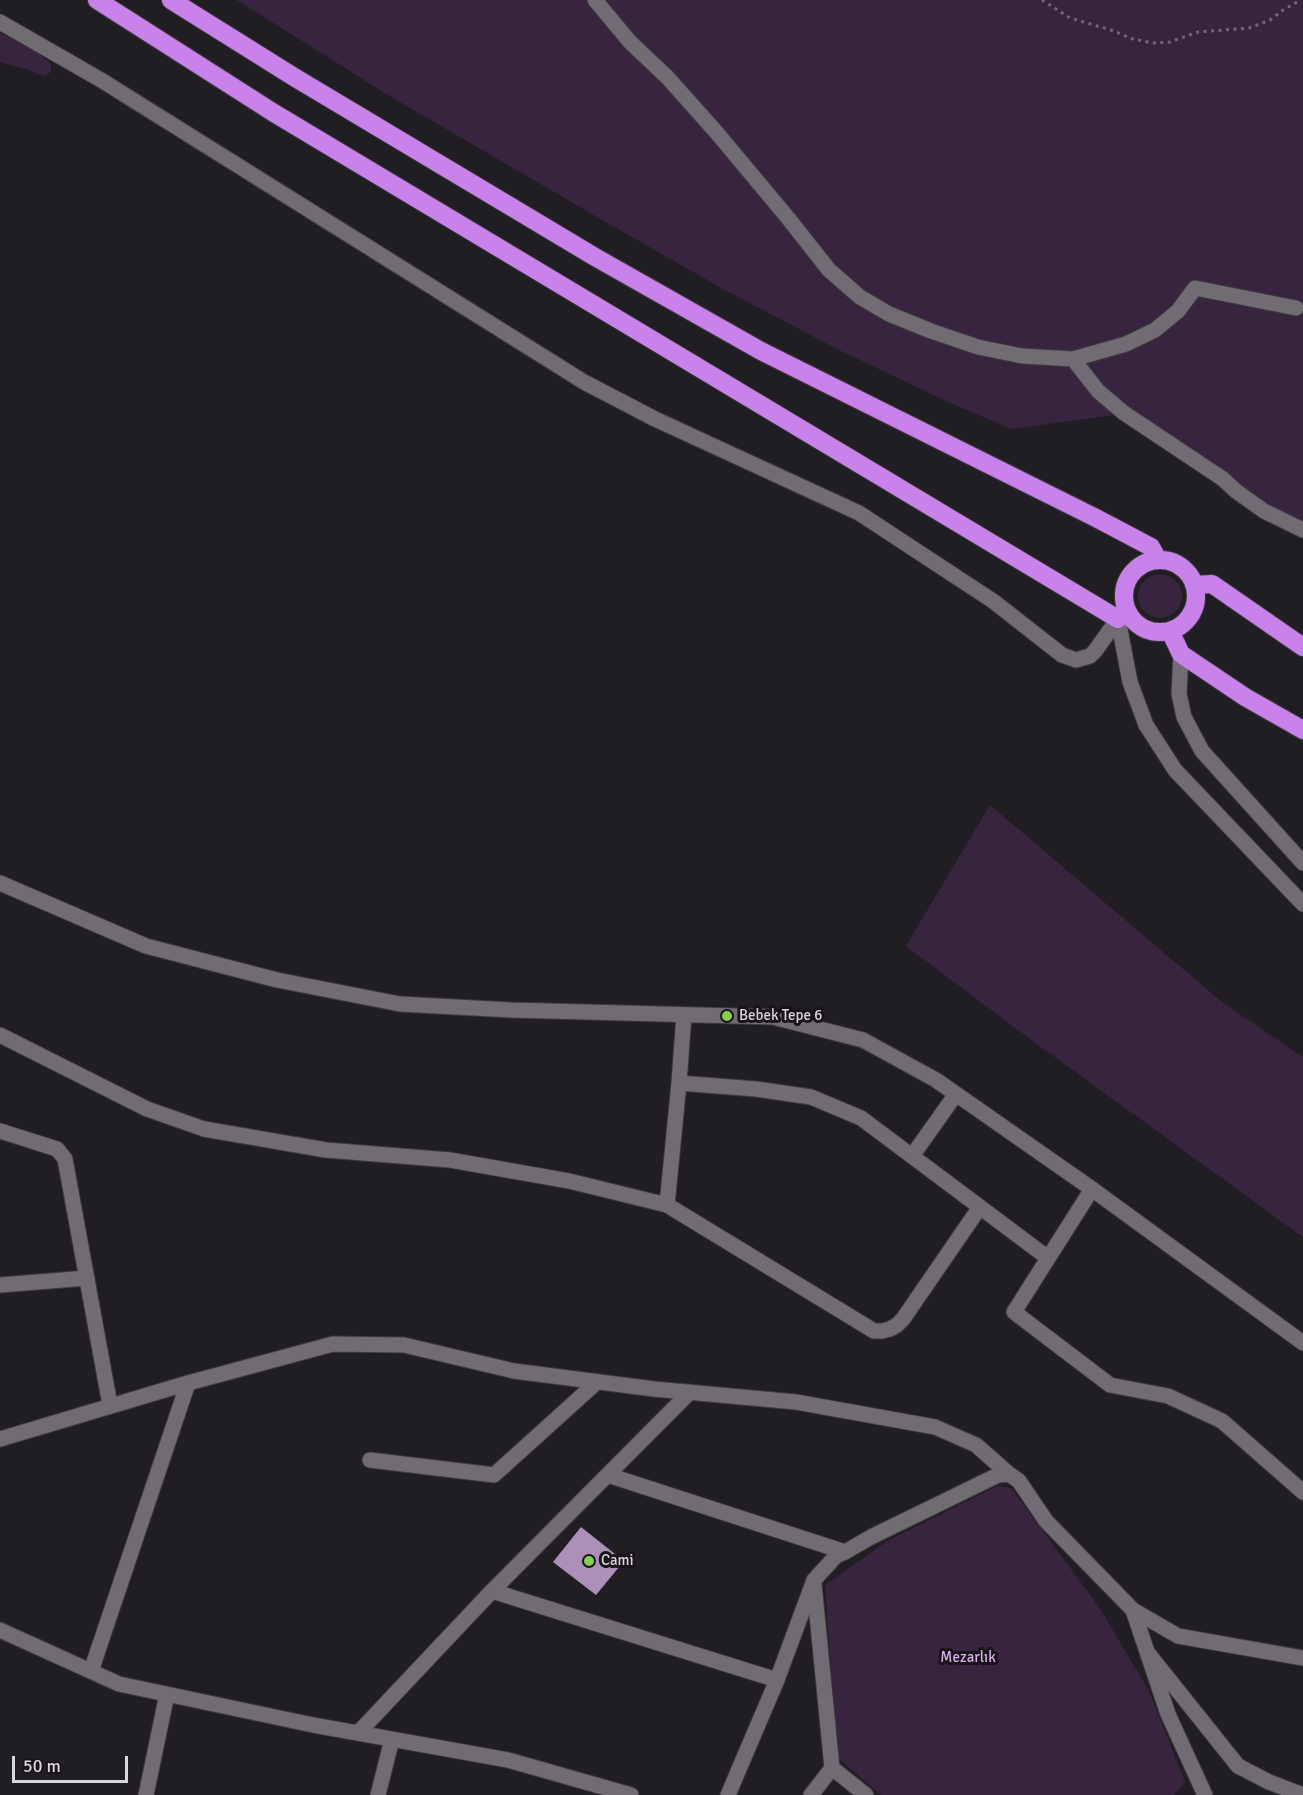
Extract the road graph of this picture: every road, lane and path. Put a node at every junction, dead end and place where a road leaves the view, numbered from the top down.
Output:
1 (97, 0) edge
2 (171, 0) edge
3 (595, 0) edge
4 (1042, 0) edge
5 (1300, 0) edge
6 (0, 22) edge
7 (1296, 308) dead end
8 (1073, 359) junction
9 (1303, 530) edge
10 (1154, 554) junction
11 (1203, 585) junction
12 (1122, 615) junction
13 (1170, 631) junction
14 (1303, 647) edge
15 (1180, 654) junction
16 (1303, 730) edge
17 (1303, 863) edge
18 (0, 883) edge
19 (1303, 904) edge
20 (684, 1015) junction
21 (0, 1035) edge
22 (679, 1083) junction
23 (956, 1094) junction
24 (0, 1131) edge
25 (912, 1156) junction
26 (1092, 1189) junction
27 (667, 1205) junction
28 (980, 1207) junction
29 (1048, 1258) junction
30 (87, 1278) junction
31 (0, 1285) edge
32 (1303, 1343) edge
33 (597, 1382) junction
34 (188, 1383) junction
35 (690, 1392) junction
36 (110, 1405) junction
37 (0, 1439) edge
38 (370, 1460) dead end
39 (608, 1474) junction
40 (1010, 1474) junction
41 (1303, 1492) edge
42 (845, 1552) junction
43 (814, 1580) junction
44 (492, 1591) junction
45 (1132, 1610) junction
46 (0, 1630) edge
47 (1147, 1652) junction
48 (1303, 1658) edge
49 (91, 1671) junction
50 (777, 1680) junction
51 (167, 1694) junction
52 (358, 1733) junction
53 (392, 1739) junction
54 (832, 1767) junction
55 (146, 1795) edge
56 (378, 1795) edge
57 (631, 1795) edge
58 (728, 1795) edge
59 (811, 1795) edge
60 (866, 1795) edge
61 (1205, 1795) edge
62 (1303, 1795) edge

1 - 12 highway
2 - 10 highway
3 - 8 street
4 - 5 path
6 - 12 street
7 - 8 street
8 - 9 street
10 - 11 highway
10 - 12 highway
11 - 13 highway
11 - 14 highway
12 - 13 highway
12 - 19 street
13 - 15 highway
15 - 16 highway
15 - 17 street
18 - 20 street
20 - 22 street
20 - 23 street
21 - 27 street
22 - 25 street
22 - 27 street
23 - 25 street
23 - 26 street
24 - 30 street
25 - 28 street
26 - 29 street
26 - 32 street
27 - 28 street
28 - 29 street
29 - 41 street
30 - 31 street
30 - 36 street
33 - 34 street
33 - 35 street
33 - 38 street
34 - 36 street
34 - 49 street
35 - 39 street
35 - 40 street
36 - 37 street
39 - 42 street
39 - 44 street
40 - 42 street
40 - 45 street
42 - 43 street
43 - 50 street
43 - 54 street
44 - 50 street
44 - 52 street
45 - 47 street
45 - 48 street
46 - 49 street
47 - 61 street
47 - 62 street
49 - 51 street
50 - 58 street
51 - 52 street
51 - 55 street
52 - 53 street
53 - 56 street
53 - 57 street
54 - 59 street
54 - 60 street

